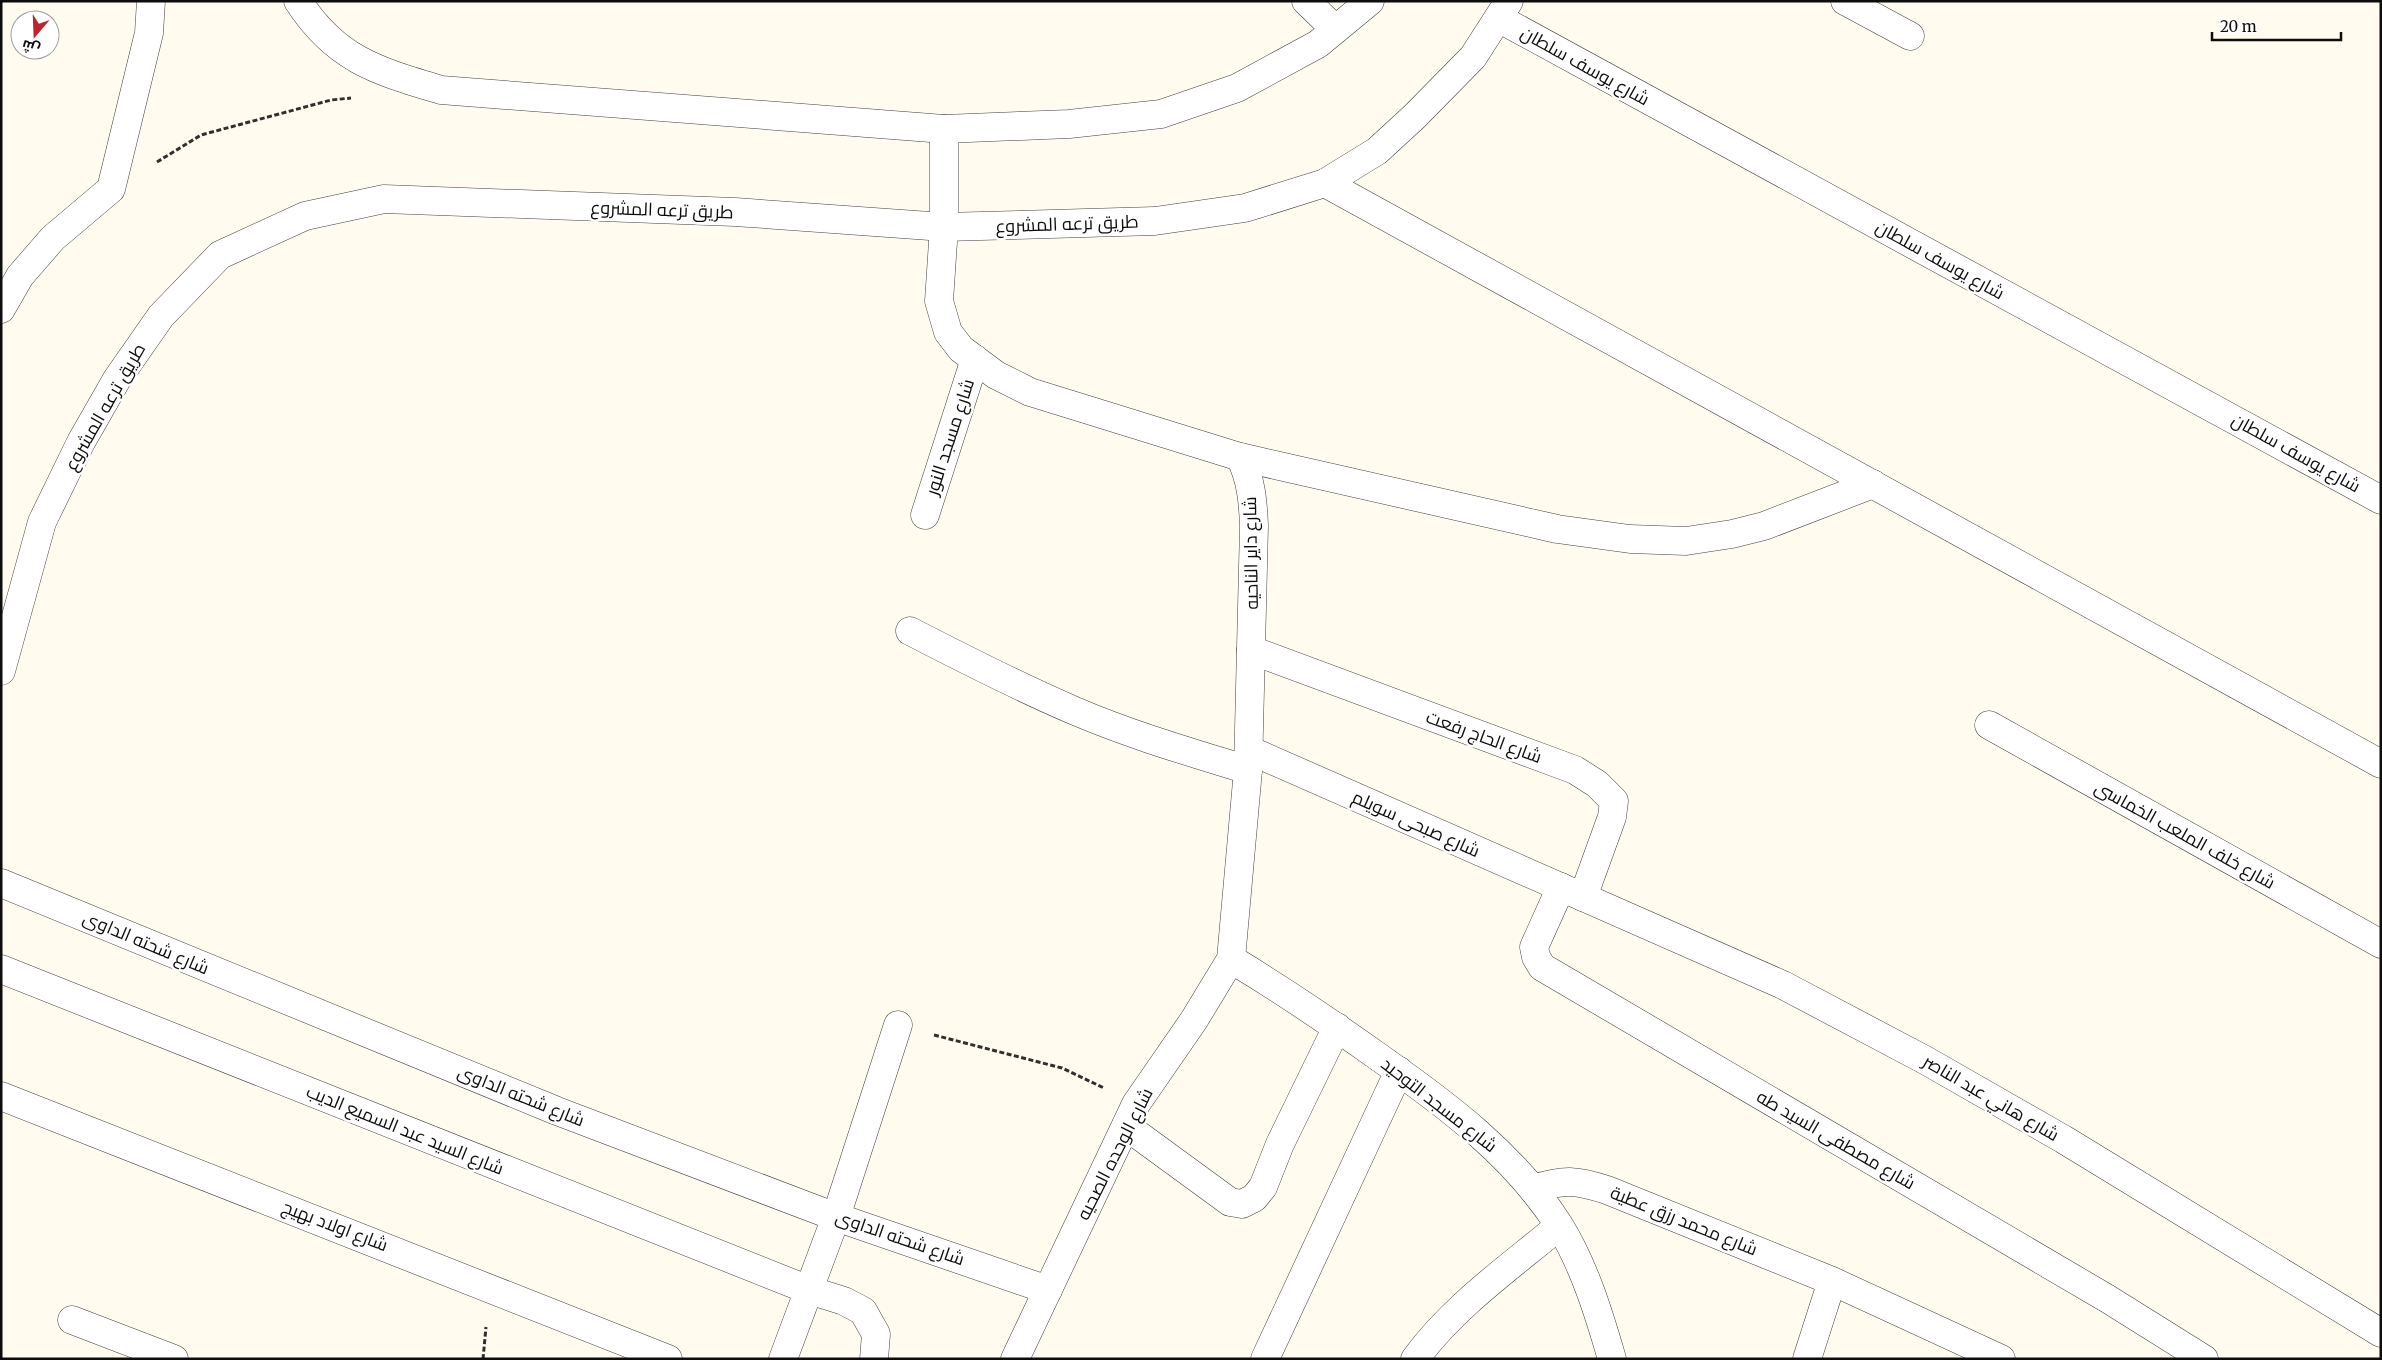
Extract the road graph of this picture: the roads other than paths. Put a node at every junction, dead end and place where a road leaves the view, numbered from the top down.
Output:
1 (151, 1) edge
2 (298, 1) edge
3 (1306, 1) edge
4 (1370, 1) edge
5 (1845, 1) edge
6 (1504, 10) edge
7 (1336, 29) junction
8 (1910, 36) dead end
9 (945, 141) junction
10 (1325, 183) junction
11 (944, 216) junction
12 (1, 309) edge
13 (975, 359) junction
14 (1240, 457) junction
15 (1872, 484) junction
16 (2381, 500) edge
17 (925, 516) dead end
18 (910, 631) dead end
19 (1251, 650) junction
20 (1, 671) edge
21 (1989, 725) dead end
22 (1249, 760) junction
23 (2381, 764) edge
24 (1, 882) edge
25 (1572, 892) junction
26 (2381, 944) edge
27 (1231, 959) junction
28 (1, 969) edge
29 (898, 1025) road end
30 (1337, 1027) junction
31 (1399, 1071) junction
32 (1, 1096) edge
33 (1131, 1115) junction
34 (1533, 1188) junction
35 (836, 1216) junction
36 (1559, 1226) junction
37 (1832, 1281) junction
38 (809, 1290) junction
39 (1048, 1290) junction
40 (72, 1320) dead end
41 (2381, 1333) edge
42 (1017, 1358) edge
43 (174, 1359) edge
44 (668, 1359) edge
45 (783, 1359) edge
46 (874, 1359) edge
47 (1265, 1359) edge
48 (1416, 1359) edge
49 (1612, 1359) edge
50 (1807, 1359) edge
51 (2001, 1359) edge
52 (2204, 1359) edge

1 - 12 street
2 - 9 street
3 - 7 street
4 - 7 street
5 - 8 street
6 - 10 street, طريق ترعه المشروع
6 - 16 street, شارع يوسف سلطان
7 - 9 street
9 - 11 street
10 - 11 street, طريق ترعه المشروع
10 - 15 street
11 - 13 street
11 - 20 street, طريق ترعه المشروع
13 - 14 street
13 - 17 street, شارع مسجد النور
14 - 15 street
14 - 19 street, شارع داير الناحيه
15 - 23 street
18 - 22 street, شارع صبحى سويلم
19 - 22 street, شارع داير الناحيه
19 - 25 street, شارع الحاج رفعت
21 - 26 street, شارع خلف الملعب الخماسى
22 - 25 street, شارع صبحى سويلم
22 - 27 street, شارع داير الناحيه
24 - 35 street, شارع شحته الداوى
25 - 41 street, شارع هاني عبد الناصر
25 - 52 street, شارع مصطفى السيد طه
27 - 30 street, شارع مسجد التوحيد
27 - 33 street, شارع الوحده الصحيه
28 - 38 street, شارع السيد عبد السميع الديب
29 - 35 street
30 - 31 street, شارع مسجد التوحيد
30 - 33 street
31 - 34 street, شارع مسجد التوحيد
31 - 47 street
32 - 44 street, شارع اولاد بهيج
33 - 39 street, شارع الوحده الصحيه
34 - 36 street, شارع مسجد التوحيد
34 - 37 street, شارع محمد رزق عطية
35 - 38 street
35 - 39 street, شارع شحته الداوى
36 - 48 street
36 - 49 street, شارع مسجد التوحيد
37 - 50 street
37 - 51 street, شارع محمد رزق عطية
38 - 45 street
38 - 46 street
39 - 42 street, شارع الوحده الصحيه
40 - 43 street

